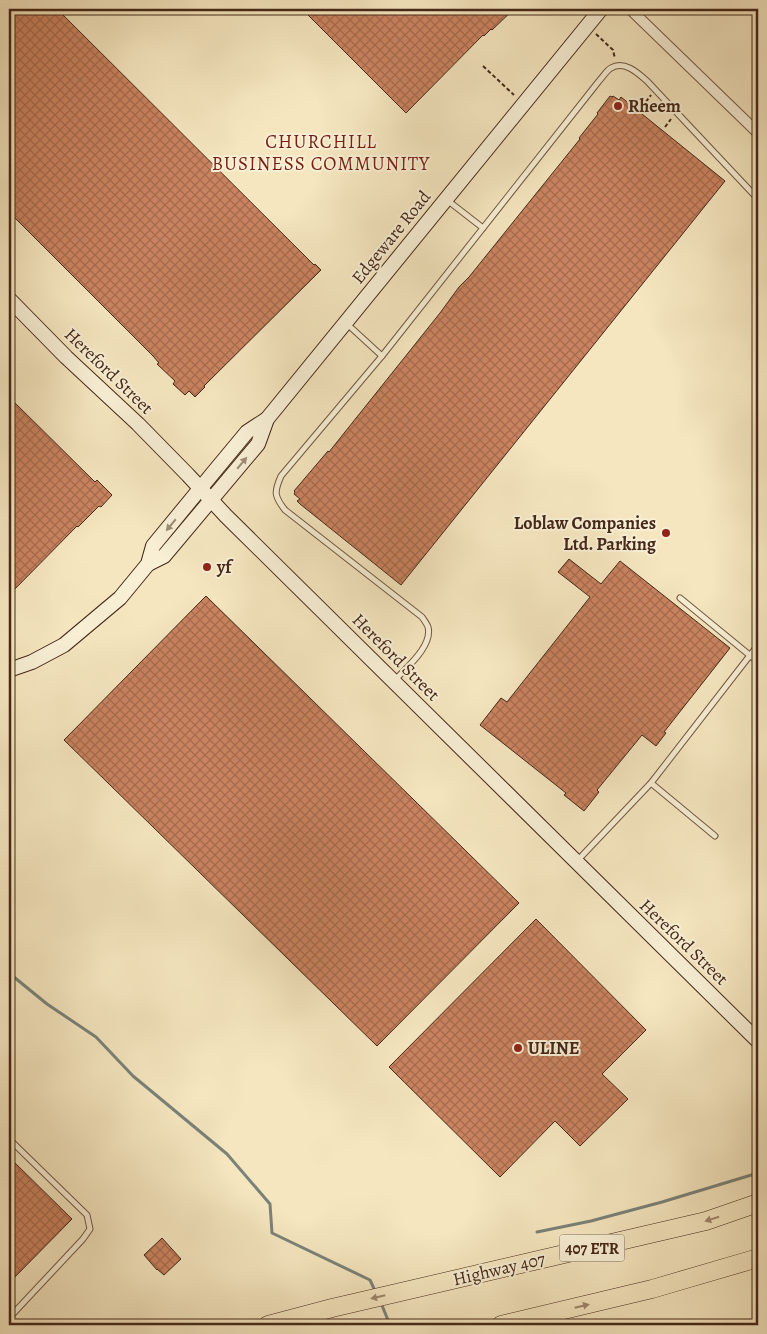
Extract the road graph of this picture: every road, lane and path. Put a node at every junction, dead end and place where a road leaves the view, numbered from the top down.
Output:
1 (601, 9) edge
2 (630, 9) edge
3 (588, 25) junction
4 (483, 66) dead end
5 (615, 67) junction
6 (656, 90) junction
7 (524, 104) junction
8 (642, 107) dead end
9 (676, 112) junction
10 (665, 127) dead end
11 (758, 134) edge
12 (446, 199) junction
13 (758, 199) edge
14 (483, 228) junction
15 (9, 299) edge
16 (346, 323) junction
17 (382, 356) junction
18 (267, 419) junction
19 (200, 489) junction
20 (211, 501) junction
21 (148, 564) junction
22 (680, 598) dead end
23 (758, 645) edge
24 (751, 656) junction
25 (758, 662) edge
26 (9, 670) edge
27 (394, 681) junction
28 (651, 783) junction
29 (715, 836) dead end
30 (576, 862) junction
31 (758, 1041) edge
32 (9, 1139) edge
33 (758, 1203) edge
34 (758, 1258) edge
35 (9, 1318) edge
36 (268, 1325) edge
37 (501, 1325) edge

1 - 3 street, Edgeware Road
2 - 11 street
3 - 5 path
3 - 7 street, Edgeware Road
4 - 7 path
5 - 6 lane
5 - 14 lane
6 - 8 path
6 - 9 lane
7 - 12 street, Edgeware Road
9 - 10 path
9 - 13 lane
12 - 14 lane
12 - 16 street, Edgeware Road
14 - 17 lane
15 - 19 street, Hereford Street
16 - 17 lane
16 - 18 street, Edgeware Road
17 - 27 lane
18 - 19 street, Edgeware Road
20 -> 18 street, Edgeware Road
19 - 20 street, Hereford Street
19 -> 21 street, Edgeware Road
20 - 21 street, Edgeware Road
20 - 27 street, Hereford Street
21 - 26 street, Edgeware Road
22 - 24 lane
23 - 24 lane
24 - 25 lane
24 - 28 lane
27 - 30 street, Hereford Street
28 - 29 lane
28 - 30 lane
30 - 31 street, Hereford Street
32 - 35 lane
33 -> 36 highway, Highway 407 / 407 ETR
37 -> 34 highway

